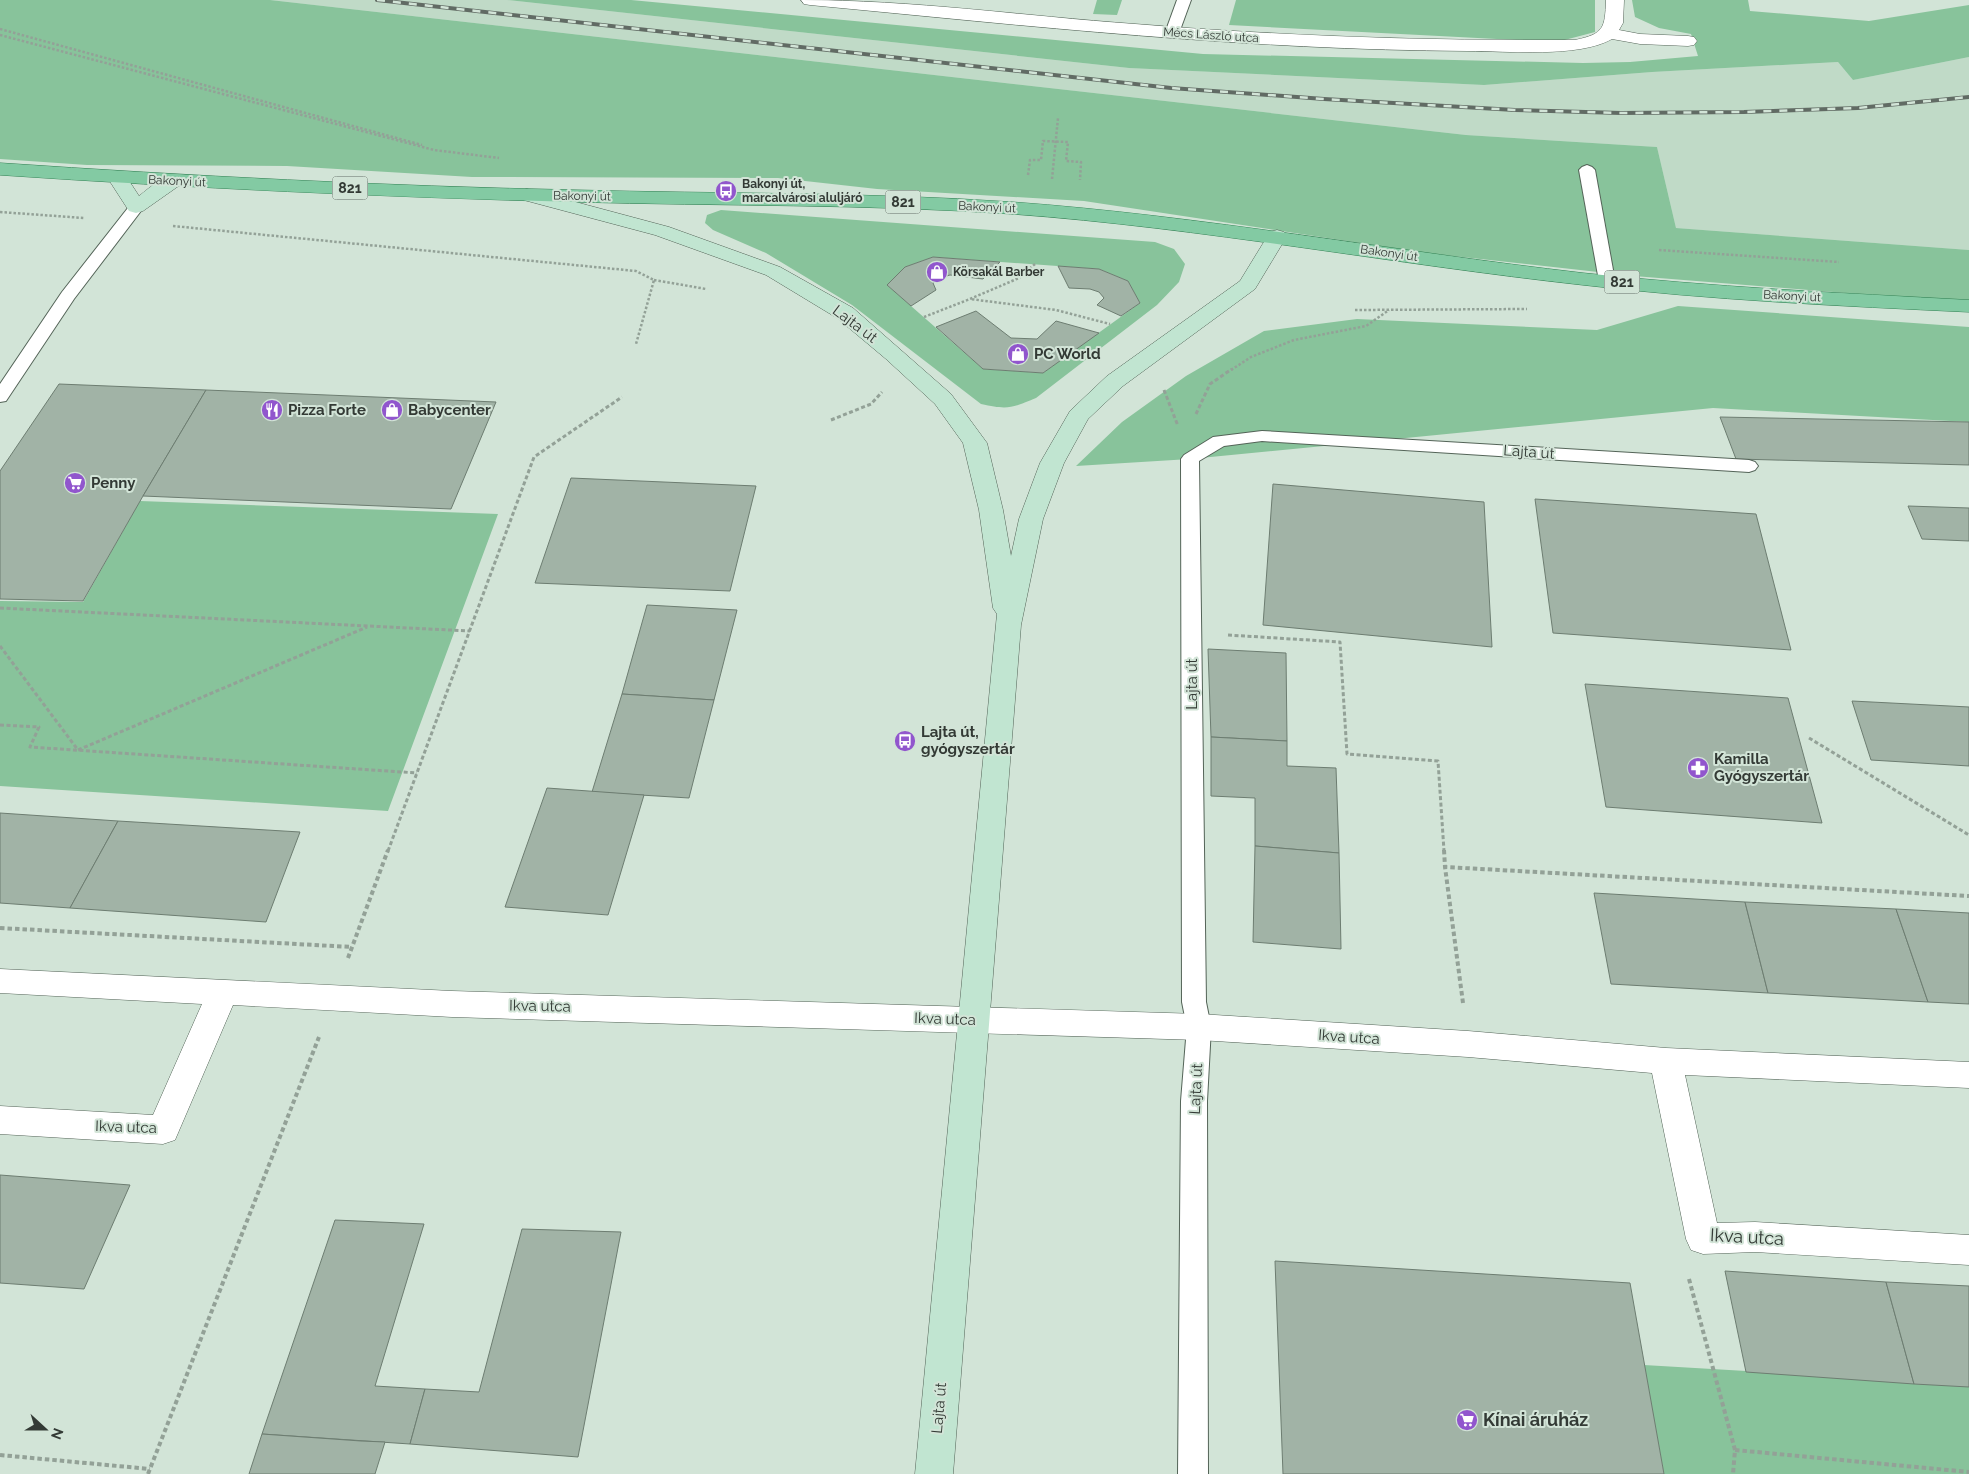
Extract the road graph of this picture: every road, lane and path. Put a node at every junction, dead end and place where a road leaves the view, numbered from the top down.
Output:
1 (810, 0) edge
2 (1184, 0) edge
3 (1615, 0) edge
4 (0, 29) edge
5 (1172, 32) junction
6 (1609, 32) junction
7 (0, 35) edge
8 (1688, 41) dead end
9 (1058, 118) dead end
10 (1056, 141) junction
11 (1041, 160) dead end
12 (0, 169) edge
13 (1587, 170) dead end
14 (117, 177) junction
15 (173, 181) junction
16 (1080, 181) dead end
17 (1052, 183) dead end
18 (527, 195) junction
19 (0, 212) edge
20 (131, 214) junction
21 (1277, 236) junction
22 (1035, 264) dead end
23 (654, 280) junction
24 (1607, 281) junction
25 (706, 289) dead end
26 (970, 299) junction
27 (1969, 306) edge
28 (1536, 309) dead end
29 (1356, 310) dead end
30 (1389, 310) junction
31 (924, 317) dead end
32 (1110, 324) dead end
33 (636, 344) dead end
34 (880, 385) dead end
35 (1162, 385) dead end
36 (0, 397) edge
37 (622, 397) dead end
38 (831, 420) dead end
39 (1190, 460) junction
40 (1749, 466) dead end
41 (0, 608) edge
42 (370, 626) junction
43 (1008, 626) junction
44 (470, 631) junction
45 (1191, 632) junction
46 (0, 646) edge
47 (0, 724) edge
48 (1809, 738) dead end
49 (78, 750) junction
50 (417, 773) junction
51 (1969, 835) edge
52 (1445, 867) junction
53 (1969, 896) edge
54 (0, 928) edge
55 (352, 947) junction
56 (0, 980) edge
57 (223, 992) junction
58 (333, 999) junction
59 (973, 1020) junction
60 (1200, 1027) junction
61 (1468, 1044) junction
62 (1666, 1061) junction
63 (1969, 1076) edge
64 (0, 1120) edge
65 (1703, 1238) junction
66 (1969, 1250) edge
67 (1735, 1450) junction
68 (0, 1455) edge
69 (150, 1468) junction
70 (1969, 1472) edge
71 (148, 1474) edge
72 (934, 1474) edge
73 (1193, 1474) edge
74 (1733, 1474) edge

1 - 5 street, Mécs László utca
2 - 5 lane
3 - 6 street
4 - 7 path
5 - 6 street, Mécs László utca
6 - 8 street
9 - 10 path
10 - 11 path
10 - 16 path
10 - 17 path
12 - 14 main road, Bakonyi út / 821
13 - 24 lane
14 - 15 main road, Bakonyi út / 821
14 - 20 street
15 - 18 main road, Bakonyi út / 821
15 - 20 street
18 - 21 main road, Bakonyi út / 821
18 - 43 street, Lajta út
19 - 20 path
20 - 23 path
20 - 36 lane
21 - 24 main road, Bakonyi út / 821
21 - 43 street, Lajta út
22 - 26 path
23 - 25 path
23 - 33 path
24 - 27 main road, Bakonyi út / 821
26 - 31 path
26 - 32 path
28 - 30 path
29 - 30 path
30 - 39 path
34 - 38 path
35 - 39 path
37 - 44 path
39 - 40 lane, Lajta út
39 - 45 lane, Lajta út
41 - 42 path
42 - 44 path
42 - 49 path
43 - 59 street, Lajta út
44 - 50 path
45 - 52 path
45 - 60 lane, Lajta út
46 - 49 path
47 - 49 path
48 - 51 path
49 - 50 path
50 - 55 path
52 - 53 path
52 - 61 path
54 - 55 path
55 - 58 path
56 - 57 street, Ikva utca
57 - 58 street, Ikva utca
57 - 64 street, Ikva utca
58 - 59 street, Ikva utca
58 - 69 path
59 - 60 street, Ikva utca
59 - 72 street, Lajta út
60 - 61 street, Ikva utca
60 - 73 lane, Lajta út
61 - 62 street, Ikva utca
62 - 63 street, Ikva utca
62 - 65 street, Ikva utca
65 - 66 street, Ikva utca
65 - 67 path
67 - 70 path
67 - 74 path
68 - 69 path
69 - 71 path

